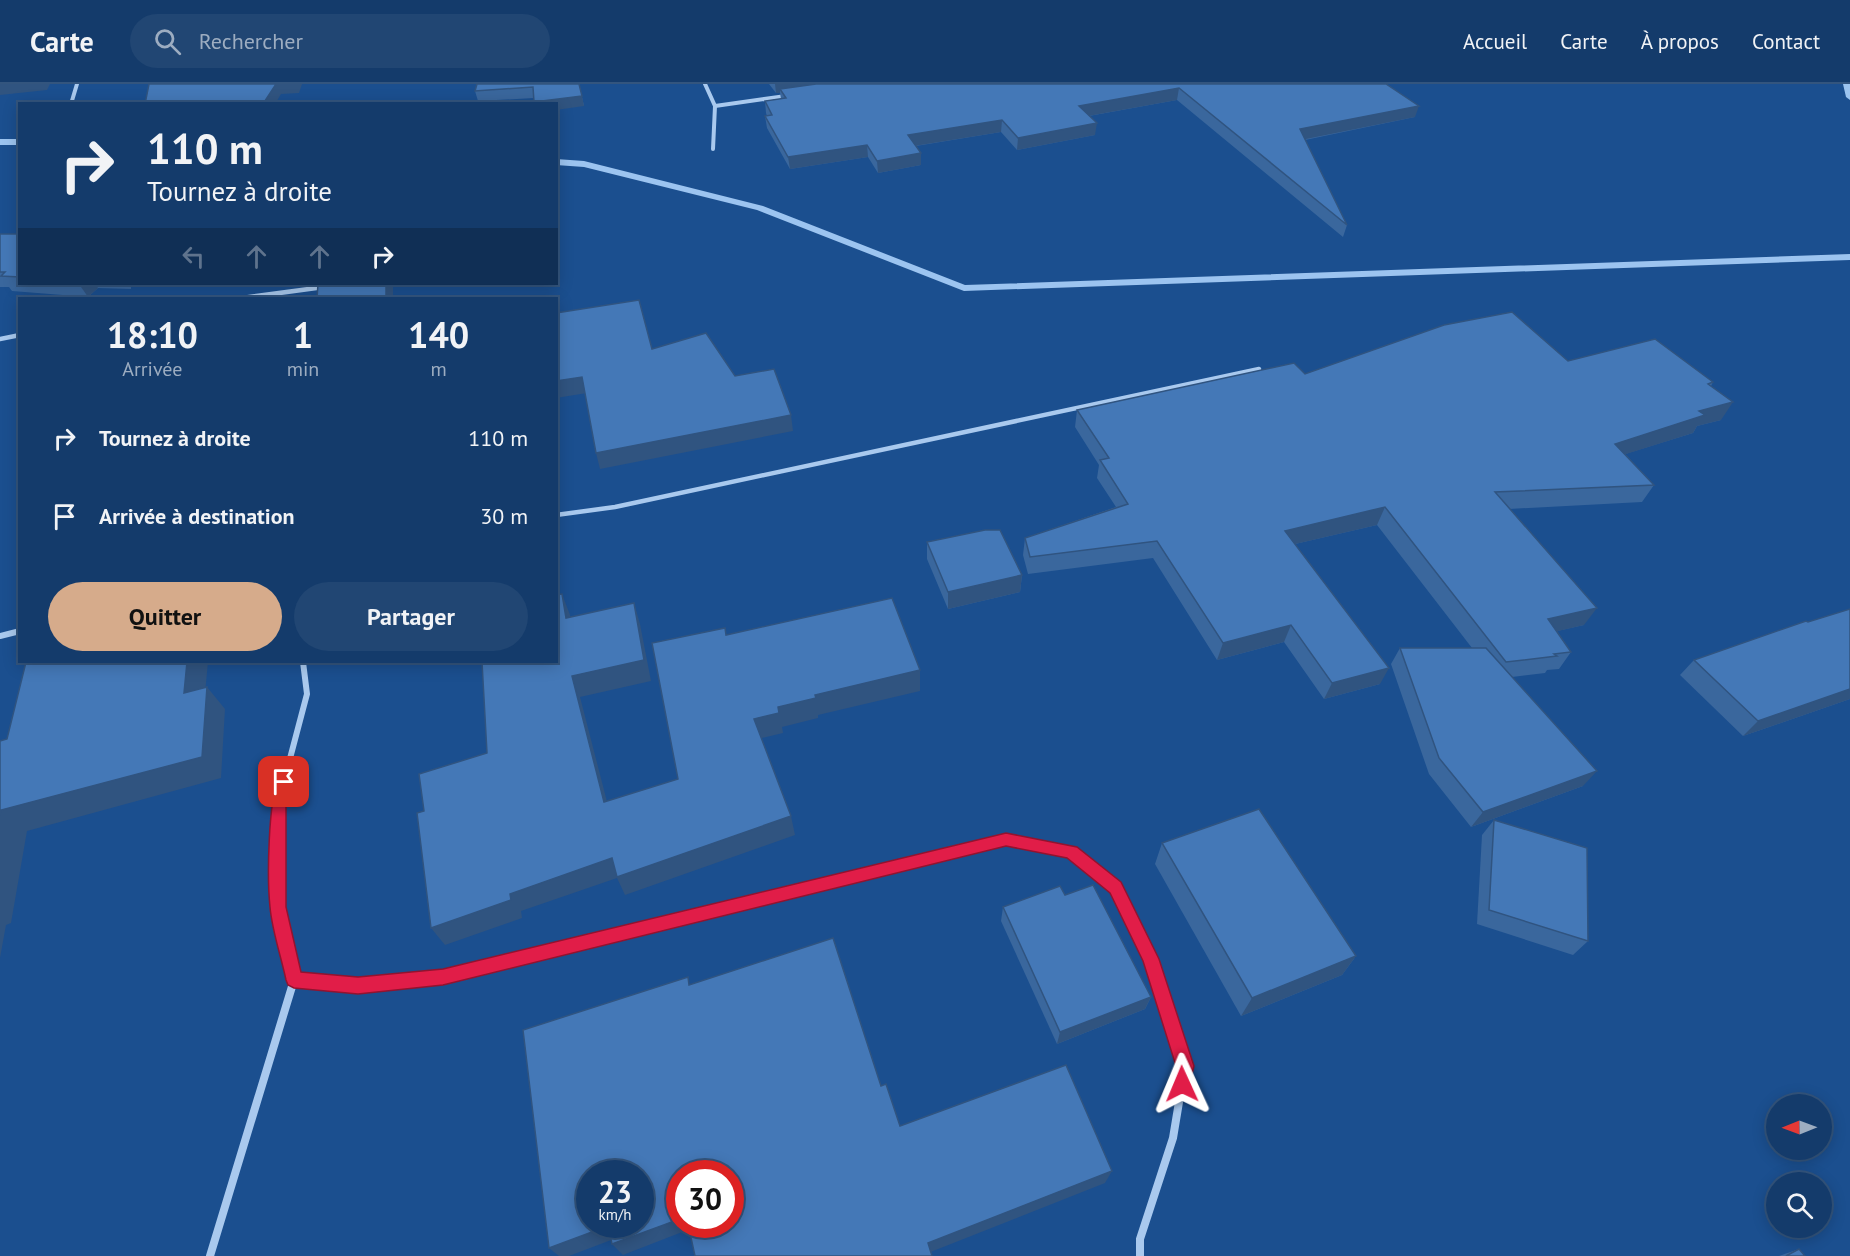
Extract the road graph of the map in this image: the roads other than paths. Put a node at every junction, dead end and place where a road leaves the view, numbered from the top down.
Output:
1 (77, 84) edge
2 (705, 84) edge
3 (786, 96) edge
4 (72, 102) edge
5 (715, 106) junction
6 (712, 149) dead end
7 (335, 285) edge
8 (249, 297) edge
9 (18, 335) edge
10 (0, 339) edge
11 (1259, 369) edge
12 (558, 514) edge
13 (18, 632) edge
14 (0, 636) edge
15 (303, 663) edge
16 (294, 980) junction
17 (210, 1256) edge
18 (1140, 1256) edge

1 - 4 street
2 - 5 street
3 - 5 street
5 - 6 street
7 - 8 street
9 - 10 street
11 - 12 street
13 - 14 street
15 - 16 street
16 - 17 street
16 - 18 street

